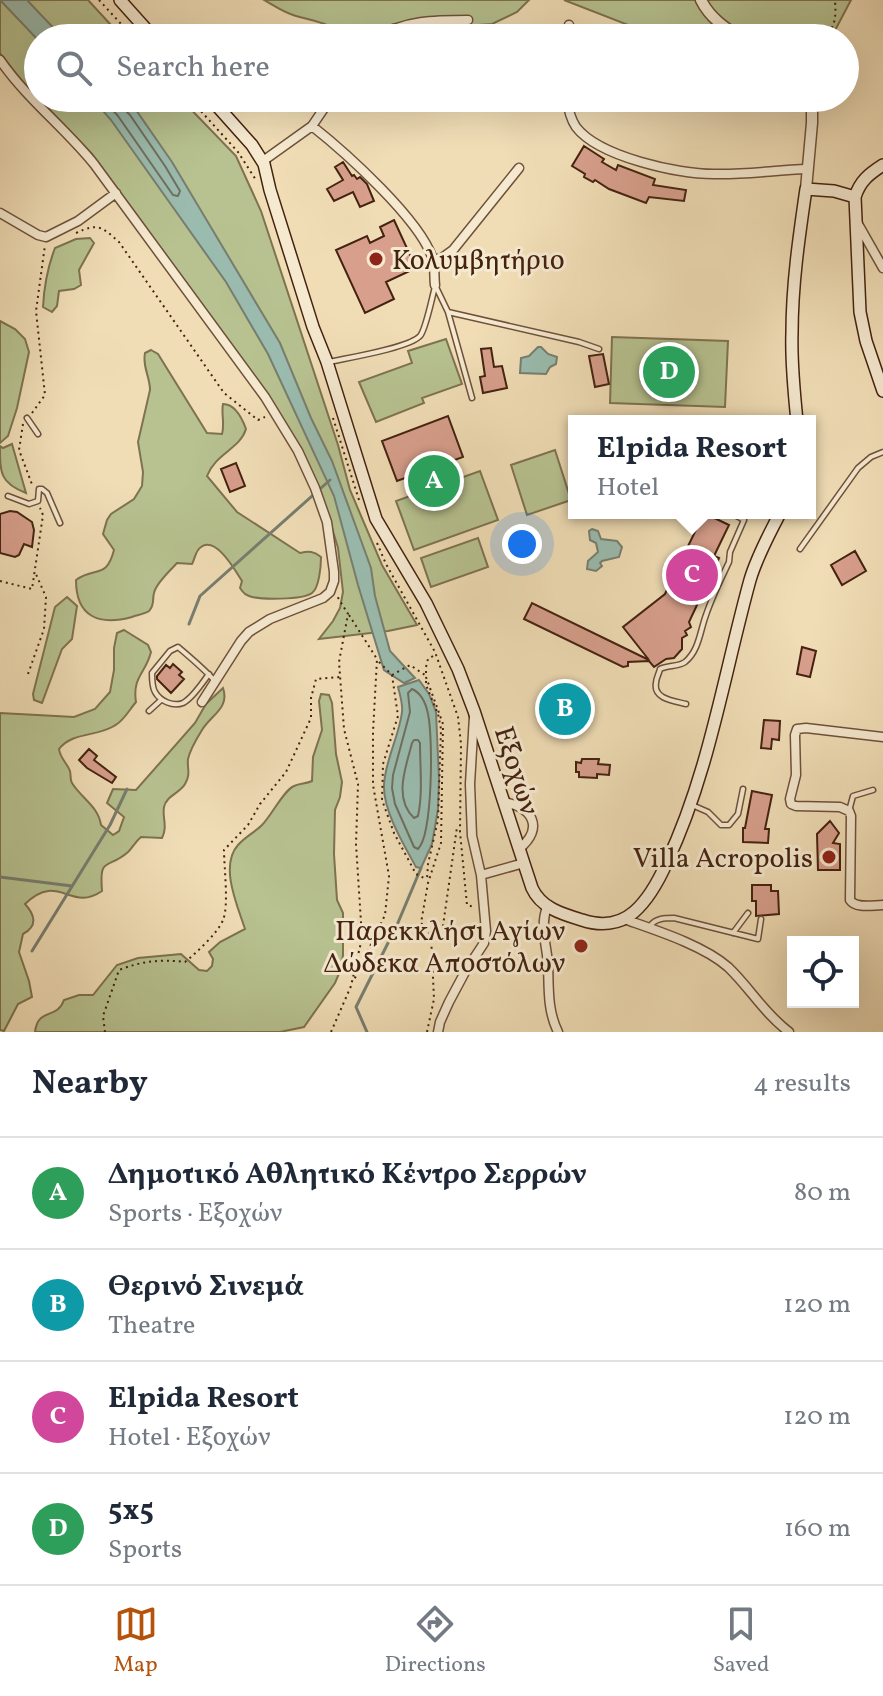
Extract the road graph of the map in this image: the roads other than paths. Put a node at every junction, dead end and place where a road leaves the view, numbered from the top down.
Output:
1 (120, 0) edge
2 (701, 0) edge
3 (468, 20) dead end
4 (141, 24) edge
5 (411, 24) edge
6 (720, 24) edge
7 (0, 60) edge
8 (24, 90) edge
9 (45, 112) edge
10 (223, 112) edge
11 (322, 112) edge
12 (569, 112) edge
13 (812, 112) edge
14 (312, 126) junction
15 (263, 161) junction
16 (883, 165) edge
17 (519, 168) dead end
18 (807, 169) junction
19 (806, 189) junction
20 (116, 193) junction
21 (855, 197) junction
22 (0, 213) edge
23 (855, 221) junction
24 (433, 260) junction
25 (883, 268) edge
26 (435, 285) junction
27 (448, 312) junction
28 (599, 349) dead end
29 (327, 362) junction
30 (883, 391) edge
31 (472, 398) dead end
32 (797, 415) edge
33 (27, 418) dead end
34 (38, 434) dead end
35 (883, 452) edge
36 (8, 496) dead end
37 (742, 519) edge
38 (777, 519) edge
39 (60, 523) dead end
40 (800, 549) dead end
41 (209, 674) junction
42 (216, 682) junction
43 (161, 700) junction
44 (202, 702) dead end
45 (686, 704) dead end
46 (149, 711) dead end
47 (474, 711) junction
48 (883, 737) edge
49 (743, 789) dead end
50 (873, 790) dead end
51 (503, 802) junction
52 (690, 805) junction
53 (849, 811) junction
54 (519, 849) junction
55 (524, 863) junction
56 (481, 875) junction
57 (883, 905) edge
58 (547, 907) junction
59 (748, 913) dead end
60 (624, 919) junction
61 (761, 919) dead end
62 (649, 928) junction
63 (733, 933) junction
64 (438, 1032) edge
65 (558, 1032) edge
66 (789, 1032) edge

1 - 4 main road
2 - 6 street
3 - 5 street
7 - 8 street
9 - 20 street
10 - 15 main road, Εξοχών
11 - 14 street
12 - 18 street
13 - 18 street
14 - 15 street
14 - 24 street
15 - 29 main road, Εξοχών
16 - 21 main road
17 - 24 street
18 - 19 street
19 - 21 main road
19 - 32 main road
20 - 22 street
20 - 42 street
21 - 23 main road
23 - 25 street
23 - 30 main road
24 - 26 street
26 - 27 lane
26 - 29 lane
27 - 28 lane
27 - 31 lane
29 - 47 main road, Εξοχών
33 - 34 lane
35 - 40 lane
36 - 39 lane
37 - 45 lane
38 - 52 main road
41 - 42 lane
41 - 43 lane
41 - 43 lane
42 - 44 street
43 - 46 lane
47 - 51 main road, Εξοχών
47 - 56 street
48 - 53 street
49 - 52 lane
50 - 53 lane
51 - 54 main road, Εξοχών
51 - 54 street
52 - 60 main road
53 - 57 street
54 - 55 main road, Εξοχών
55 - 56 street
55 - 58 main road, Εξοχών
56 - 64 street
58 - 60 main road
58 - 65 street
59 - 63 lane
60 - 62 street
61 - 63 lane
62 - 63 lane
62 - 66 street

